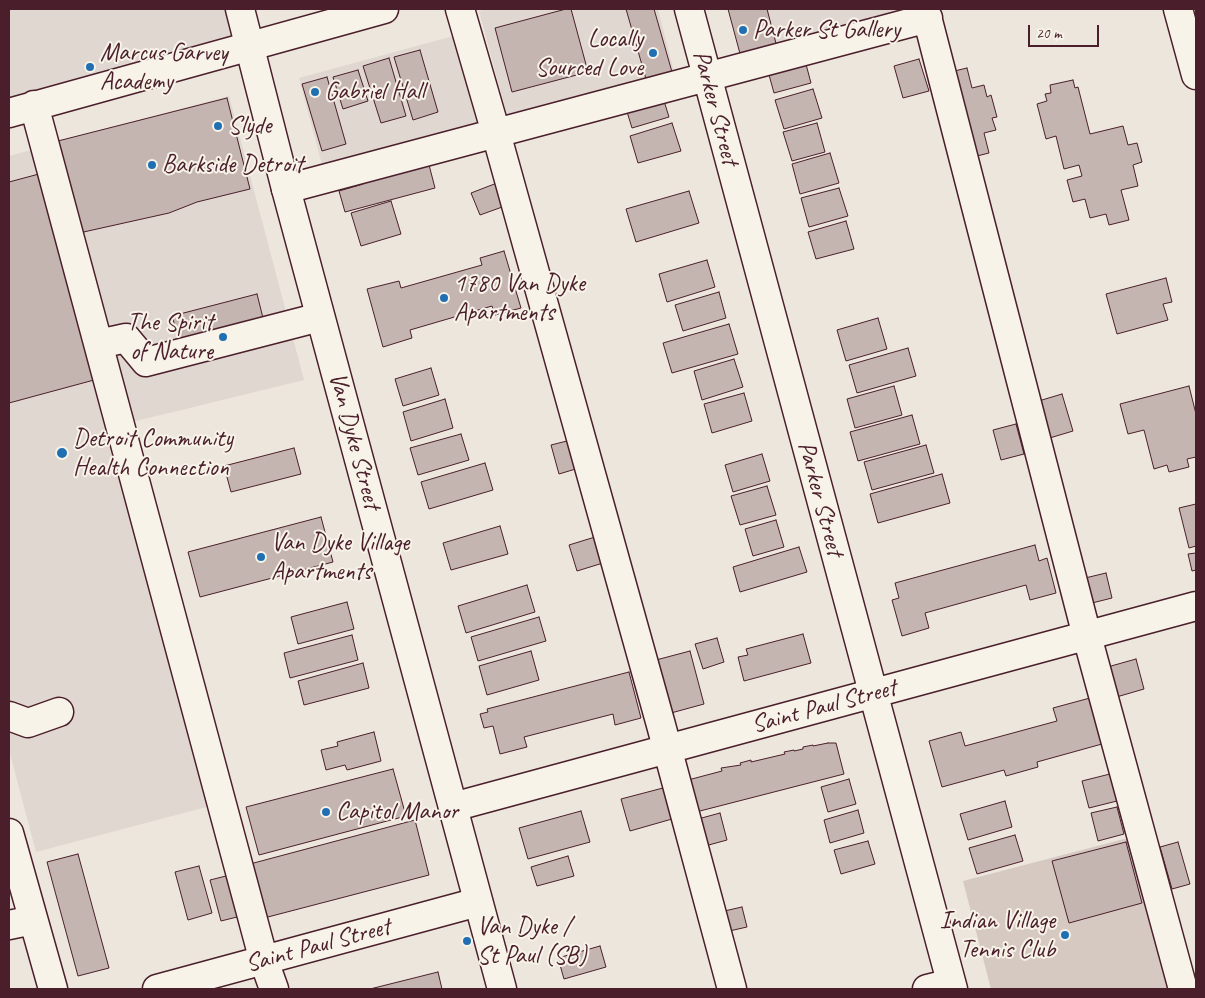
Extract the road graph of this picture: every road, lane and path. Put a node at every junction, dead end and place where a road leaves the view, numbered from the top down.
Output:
1 (240, 9) edge
2 (384, 9) edge
3 (460, 9) edge
4 (689, 9) edge
5 (1178, 9) edge
6 (926, 13) edge
7 (250, 45) junction
8 (1196, 75) edge
9 (706, 76) junction
10 (21, 109) edge
11 (496, 133) junction
12 (286, 189) junction
13 (320, 317) junction
14 (99, 344) junction
15 (1196, 606) edge
16 (1087, 636) junction
17 (872, 693) junction
18 (59, 712) dead end
19 (9, 716) edge
20 (667, 749) junction
21 (453, 807) junction
22 (9, 833) edge
23 (478, 902) junction
24 (21, 923) edge
25 (264, 961) junction
26 (944, 987) edge
27 (53, 989) edge
28 (158, 989) edge
29 (274, 989) edge
30 (502, 989) edge
31 (732, 989) edge
32 (1183, 989) edge

1 - 7 street, Van Dyke Street
2 - 7 street
3 - 11 street
4 - 9 street, Parker Street
5 - 8 street
6 - 9 street
6 - 16 street
7 - 10 street
7 - 12 street, Van Dyke Street
9 - 11 street
9 - 17 street, Parker Street
10 - 14 street
11 - 12 street
11 - 20 street
12 - 13 street, Van Dyke Street
13 - 14 street
13 - 21 street, Van Dyke Street
14 - 25 street
15 - 16 street, Saint Paul Street
16 - 17 street, Saint Paul Street
16 - 32 street
17 - 20 street, Saint Paul Street
17 - 26 street, Parker Street
18 - 19 street
20 - 21 street, Saint Paul Street
20 - 31 street
21 - 23 street, Van Dyke Street
22 - 24 street
23 - 25 street, Saint Paul Street
23 - 30 street, Van Dyke Street
24 - 27 street
25 - 28 street, Saint Paul Street
25 - 29 street

